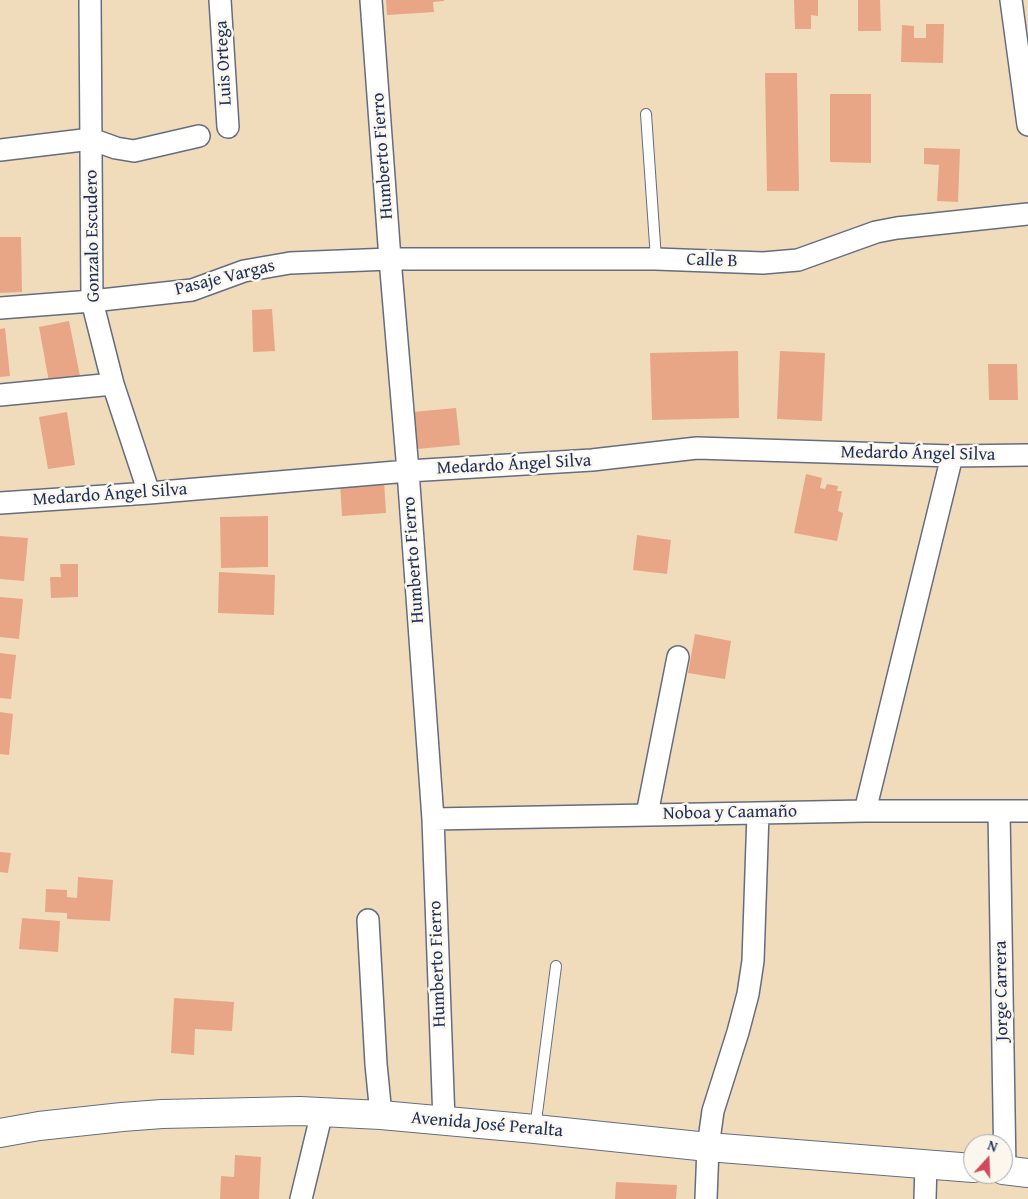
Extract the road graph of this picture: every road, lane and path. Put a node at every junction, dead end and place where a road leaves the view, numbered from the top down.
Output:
1 (90, 0) edge
2 (220, 0) edge
3 (371, 0) edge
4 (1010, 0) edge
5 (646, 114) dead end
6 (1028, 125) edge
7 (228, 127) dead end
8 (199, 136) dead end
9 (91, 139) junction
10 (0, 150) edge
11 (1028, 214) edge
12 (390, 259) junction
13 (656, 259) junction
14 (92, 301) junction
15 (0, 308) edge
16 (113, 384) junction
17 (0, 394) edge
18 (1028, 455) edge
19 (952, 456) junction
20 (408, 471) junction
21 (149, 493) junction
22 (0, 503) edge
23 (678, 657) dead end
24 (1027, 804) edge
25 (865, 811) junction
26 (1000, 811) junction
27 (758, 813) junction
28 (647, 814) junction
29 (433, 819) junction
30 (368, 920) dead end
31 (556, 966) dead end
32 (322, 1112) junction
33 (381, 1115) junction
34 (444, 1121) junction
35 (536, 1129) junction
36 (0, 1133) edge
37 (1011, 1134) edge
38 (708, 1147) junction
39 (926, 1164) junction
40 (963, 1167) edge
41 (301, 1199) edge
42 (706, 1199) edge
43 (925, 1199) edge

1 - 9 street, Gonzalo Escudero
2 - 7 street, Luis Ortega
3 - 12 street, Humberto Fierro
4 - 6 street
5 - 13 lane
8 - 9 street
9 - 10 street
9 - 14 street, Gonzalo Escudero
11 - 13 street, Calle B
12 - 13 street, Calle B
12 - 14 street, Pasaje Vargas
12 - 20 street, Humberto Fierro
14 - 15 street, Pasaje Vargas
14 - 16 street, Gonzalo Escudero
16 - 17 street
16 - 21 street, Gonzalo Escudero
18 - 19 street, Medardo Ángel Silva
19 - 20 street, Medardo Ángel Silva
19 - 25 street
20 - 21 street, Medardo Ángel Silva
20 - 29 street, Humberto Fierro
21 - 22 street, Medardo Ángel Silva
23 - 28 street
24 - 26 street, Noboa y Caamaño
25 - 26 street, Noboa y Caamaño
25 - 27 street, Noboa y Caamaño
26 - 37 street, Jorge Carrera
27 - 28 street, Noboa y Caamaño
27 - 38 street
28 - 29 street, Noboa y Caamaño
29 - 34 street, Humberto Fierro
30 - 33 street
31 - 35 lane
32 - 33 highway, Avenida José Peralta
32 - 36 highway, Avenida José Peralta
32 - 41 street
33 - 34 highway, Avenida José Peralta
34 - 35 highway, Avenida José Peralta
35 - 38 highway, Avenida José Peralta
38 - 39 highway, Avenida José Peralta
38 - 42 street
39 - 40 highway, Avenida José Peralta
39 - 43 street

